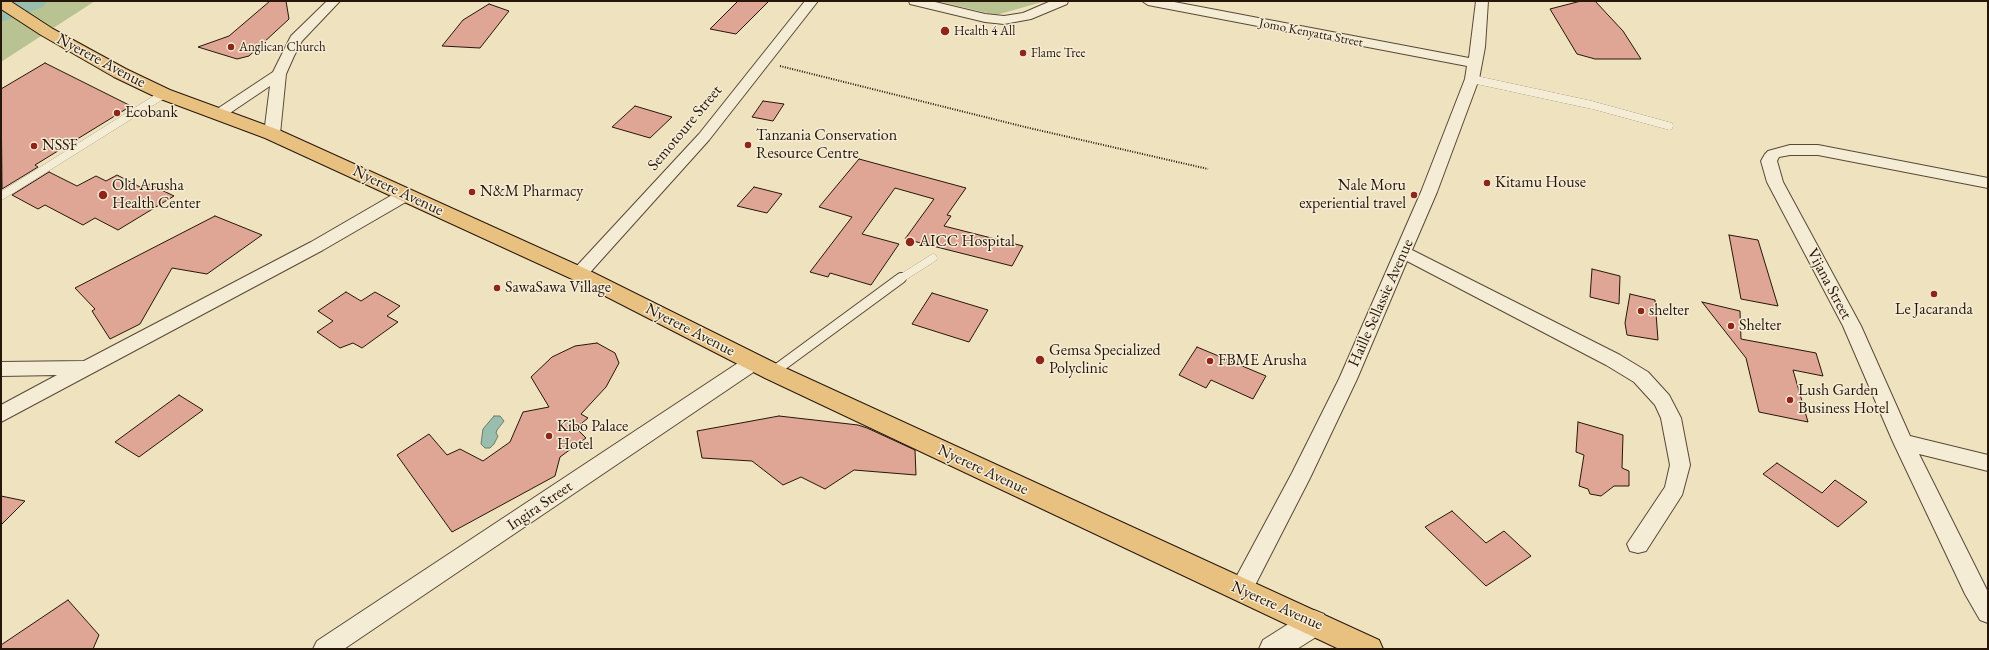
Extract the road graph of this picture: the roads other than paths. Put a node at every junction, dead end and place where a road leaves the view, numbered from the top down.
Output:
1 (334, 1) edge
2 (812, 1) edge
3 (915, 1) edge
4 (1062, 1) edge
5 (1148, 1) edge
6 (1482, 1) edge
7 (7, 6) edge
8 (1474, 71) junction
9 (279, 74) junction
10 (164, 94) junction
11 (219, 114) junction
12 (1669, 126) dead end
13 (272, 134) junction
14 (1988, 183) edge
15 (405, 195) junction
16 (1, 196) edge
17 (1403, 252) junction
18 (933, 258) dead end
19 (580, 274) junction
20 (763, 367) junction
21 (86, 368) junction
22 (1, 369) edge
23 (1, 414) edge
24 (1903, 442) junction
25 (1988, 463) edge
26 (1638, 544) dead end
27 (1241, 590) junction
28 (1988, 613) edge
29 (1314, 623) junction
30 (325, 649) edge
31 (1273, 649) edge
32 (1369, 649) edge

1 - 9 street
2 - 19 street, Semotoure Street
3 - 4 street
5 - 8 street, Jomo Kenyatta Street
6 - 8 street, Haille Sellassie Avenue
7 - 10 main road, Nyerere Avenue
8 - 12 lane
8 - 17 street, Haille Sellassie Avenue
9 - 11 street
9 - 13 street
10 - 11 main road, Nyerere Avenue
10 - 16 lane
11 - 13 main road, Nyerere Avenue
13 - 15 main road, Nyerere Avenue
14 - 24 street, Vijana Street
15 - 19 main road, Nyerere Avenue
15 - 21 street
17 - 26 street
17 - 27 street, Haille Sellassie Avenue
18 - 20 lane
19 - 20 main road, Nyerere Avenue
20 - 27 main road, Nyerere Avenue
20 - 30 street, Ingira Street
21 - 22 street
21 - 23 street
24 - 25 street
24 - 28 street, Vijana Street
27 - 29 main road, Nyerere Avenue
29 - 31 street
29 - 32 main road, Nyerere Avenue

